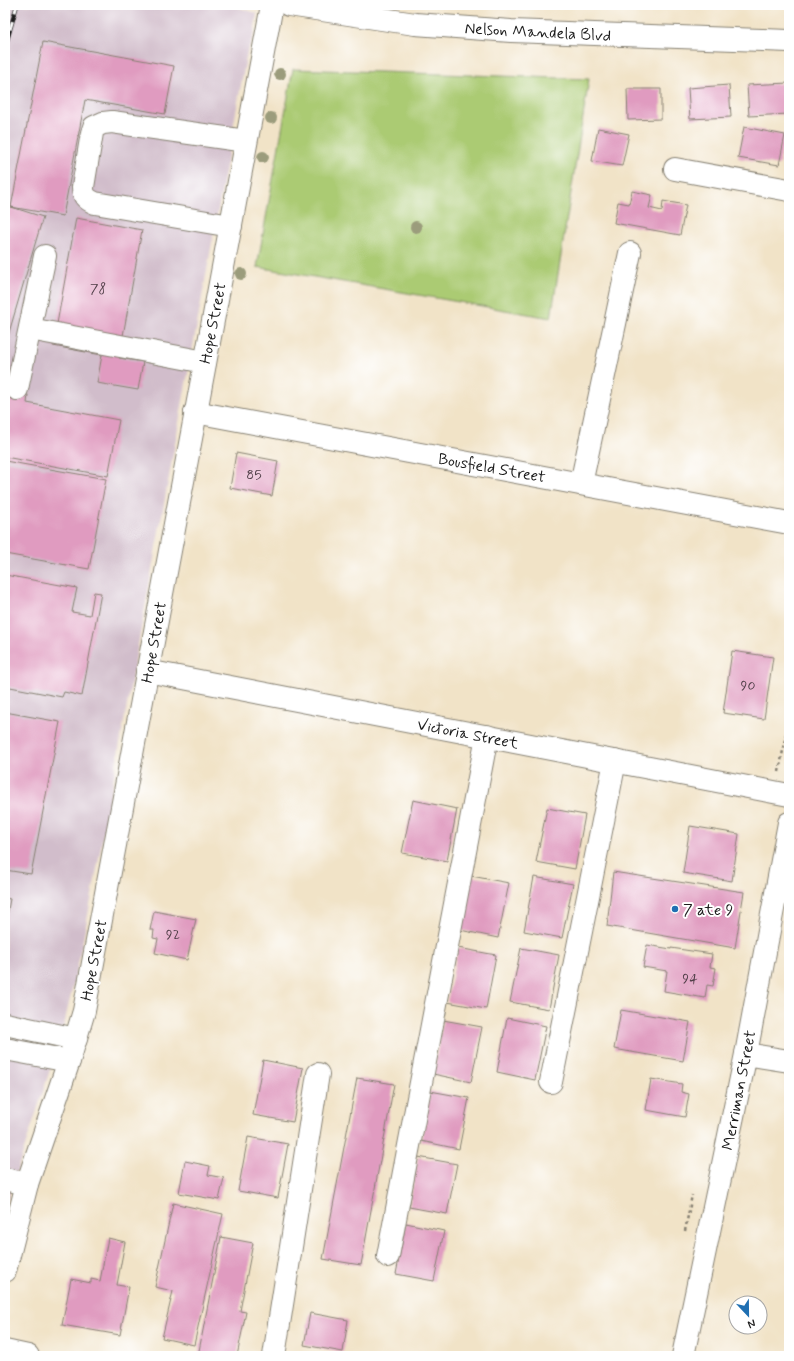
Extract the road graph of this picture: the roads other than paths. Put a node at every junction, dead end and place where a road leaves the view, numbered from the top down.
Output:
1 (272, 5) edge
2 (289, 5) edge
3 (789, 41) edge
4 (246, 141) junction
5 (675, 169) dead end
6 (789, 190) edge
7 (231, 226) junction
8 (630, 253) dead end
9 (45, 256) dead end
10 (30, 329) junction
11 (205, 362) junction
12 (17, 389) dead end
13 (195, 412) junction
14 (581, 484) junction
15 (789, 523) edge
16 (147, 671) junction
17 (487, 736) junction
18 (615, 761) junction
19 (789, 795) edge
20 (789, 823) edge
21 (5, 1024) edge
22 (76, 1039) junction
23 (5, 1049) edge
24 (746, 1054) junction
25 (70, 1061) junction
26 (789, 1061) edge
27 (318, 1074) dead end
28 (551, 1082) dead end
29 (5, 1179) edge
30 (27, 1184) junction
31 (388, 1256) dead end
32 (5, 1271) edge
33 (5, 1351) edge
34 (28, 1356) edge
35 (274, 1356) edge
36 (683, 1356) edge

1 - 4 street, Hope Street
2 - 3 street, Nelson Mandela Blvd
4 - 7 street, Hope Street
4 - 7 street
5 - 6 street
7 - 11 street, Hope Street
8 - 14 street
9 - 10 street
10 - 11 street
10 - 12 street
11 - 13 street, Hope Street
13 - 14 street, Bousfield Street
13 - 16 street, Hope Street
14 - 15 street, Bousfield Street
16 - 17 street, Victoria Street
16 - 22 street, Hope Street
17 - 18 street, Victoria Street
17 - 31 street
18 - 19 street, Victoria Street
18 - 28 street
20 - 24 street, Merriman Street
21 - 22 street
22 - 25 street, Hope Street
23 - 25 street
24 - 26 street
24 - 36 street, Merriman Street
25 - 30 street, Hope Street
27 - 35 street
29 - 30 street
30 - 32 street, Hope Street
33 - 34 street

